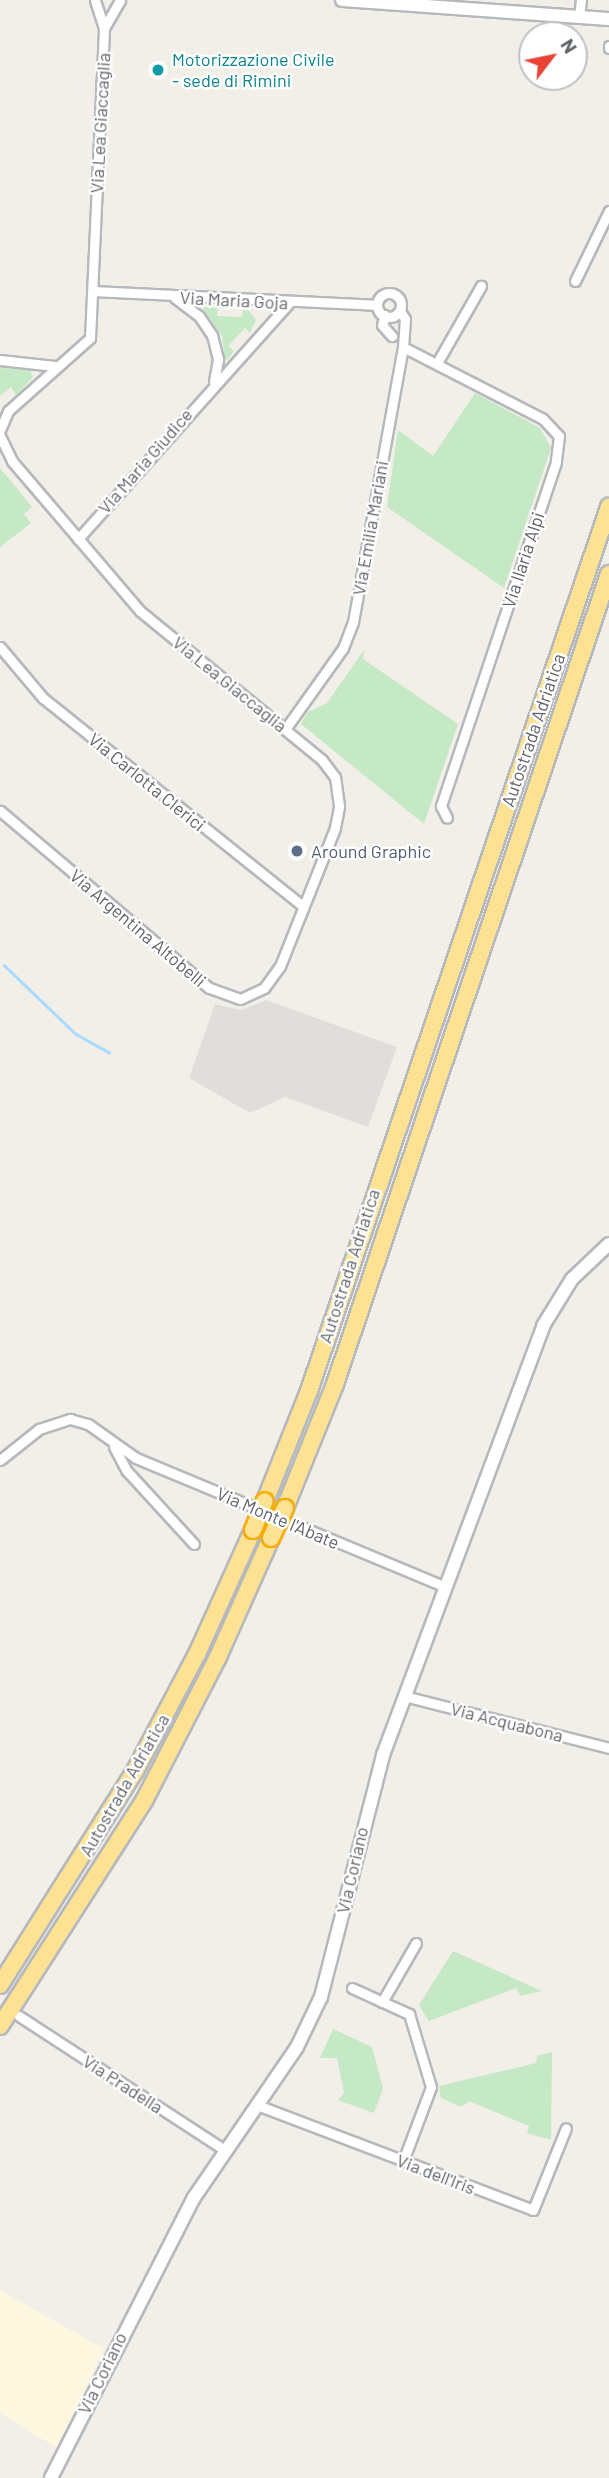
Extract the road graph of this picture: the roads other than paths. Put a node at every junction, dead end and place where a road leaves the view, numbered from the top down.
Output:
1 (113, 0) edge
2 (120, 0) edge
3 (342, 0) edge
4 (581, 0) edge
5 (99, 3) edge
6 (112, 12) junction
7 (579, 16) junction
8 (609, 19) edge
9 (104, 28) junction
10 (609, 211) edge
11 (575, 281) dead end
12 (481, 286) dead end
13 (93, 291) junction
14 (174, 297) junction
15 (289, 303) junction
16 (376, 305) junction
17 (400, 311) junction
18 (385, 315) junction
19 (392, 336) dead end
20 (403, 347) junction
21 (0, 360) edge
22 (437, 363) junction
23 (55, 366) junction
24 (213, 383) junction
25 (0, 430) edge
26 (0, 436) edge
27 (609, 507) edge
28 (78, 539) junction
29 (609, 574) edge
30 (0, 647) edge
31 (286, 727) junction
32 (0, 811) edge
33 (447, 818) dead end
34 (304, 907) junction
35 (280, 966) joint
36 (609, 1244) edge
37 (114, 1446) junction
38 (1, 1458) edge
39 (194, 1544) dead end
40 (444, 1586) junction
41 (404, 1696) junction
42 (609, 1748) edge
43 (416, 1943) dead end
44 (0, 1985) edge
45 (352, 1988) dead end
46 (382, 2002) junction
47 (19, 2016) dead end
48 (0, 2026) edge
49 (257, 2105) junction
50 (566, 2128) dead end
51 (226, 2151) junction
52 (403, 2161) junction
53 (51, 2478) edge

1 - 6 street, Via Lea Giaccaglia
2 - 6 street, Via Lea Giaccaglia
3 - 7 main road
4 - 7 street
5 - 9 street, Via Lea Giaccaglia
6 - 9 street, Via Lea Giaccaglia
7 - 8 main road
9 - 13 street, Via Lea Giaccaglia
10 - 11 street
12 - 22 street
13 - 14 street, Via Maria Goja
13 - 23 street, Via Lea Giaccaglia
14 - 15 street, Via Maria Goja
14 - 24 street
15 - 16 street, Via Maria Goja
15 - 24 street, Via Maria Giudice
16 - 17 street, Via Maria Goja
16 - 18 street
17 - 18 street
17 - 20 street, Via Emilia Mariani
18 - 19 street
20 - 22 street, Via Ilaria Alpi
20 - 31 street, Via Emilia Mariani
21 - 23 street
22 - 33 street, Via Ilaria Alpi
23 - 25 street, Via Lea Giaccaglia
24 - 28 street, Via Maria Giudice
26 - 28 street, Via Lea Giaccaglia
27 - 44 highway, Autostrada Adriatica, bridge
28 - 31 street, Via Lea Giaccaglia
29 - 48 highway, Autostrada Adriatica, bridge
30 - 34 street, Via Carlotta Clerici
31 - 34 street, Via Lea Giaccaglia
32 - 35 street, Via Argentina Altobelli
34 - 35 street, Via Lea Giaccaglia
36 - 40 main road, Via Coriano
37 - 38 street, Via Monte l'Abate
37 - 39 street, Via Monte l'Abate
37 - 40 street, Via Monte l'Abate
40 - 41 main road, Via Coriano
41 - 42 street, Via Acquabona
41 - 49 main road, Via Coriano
43 - 46 street
45 - 46 street
46 - 52 street
47 - 51 street, Via Pradella
49 - 51 main road, Via Coriano
49 - 52 street, Via dell'Iris
50 - 52 street, Via dell'Iris
51 - 53 main road, Via Coriano

